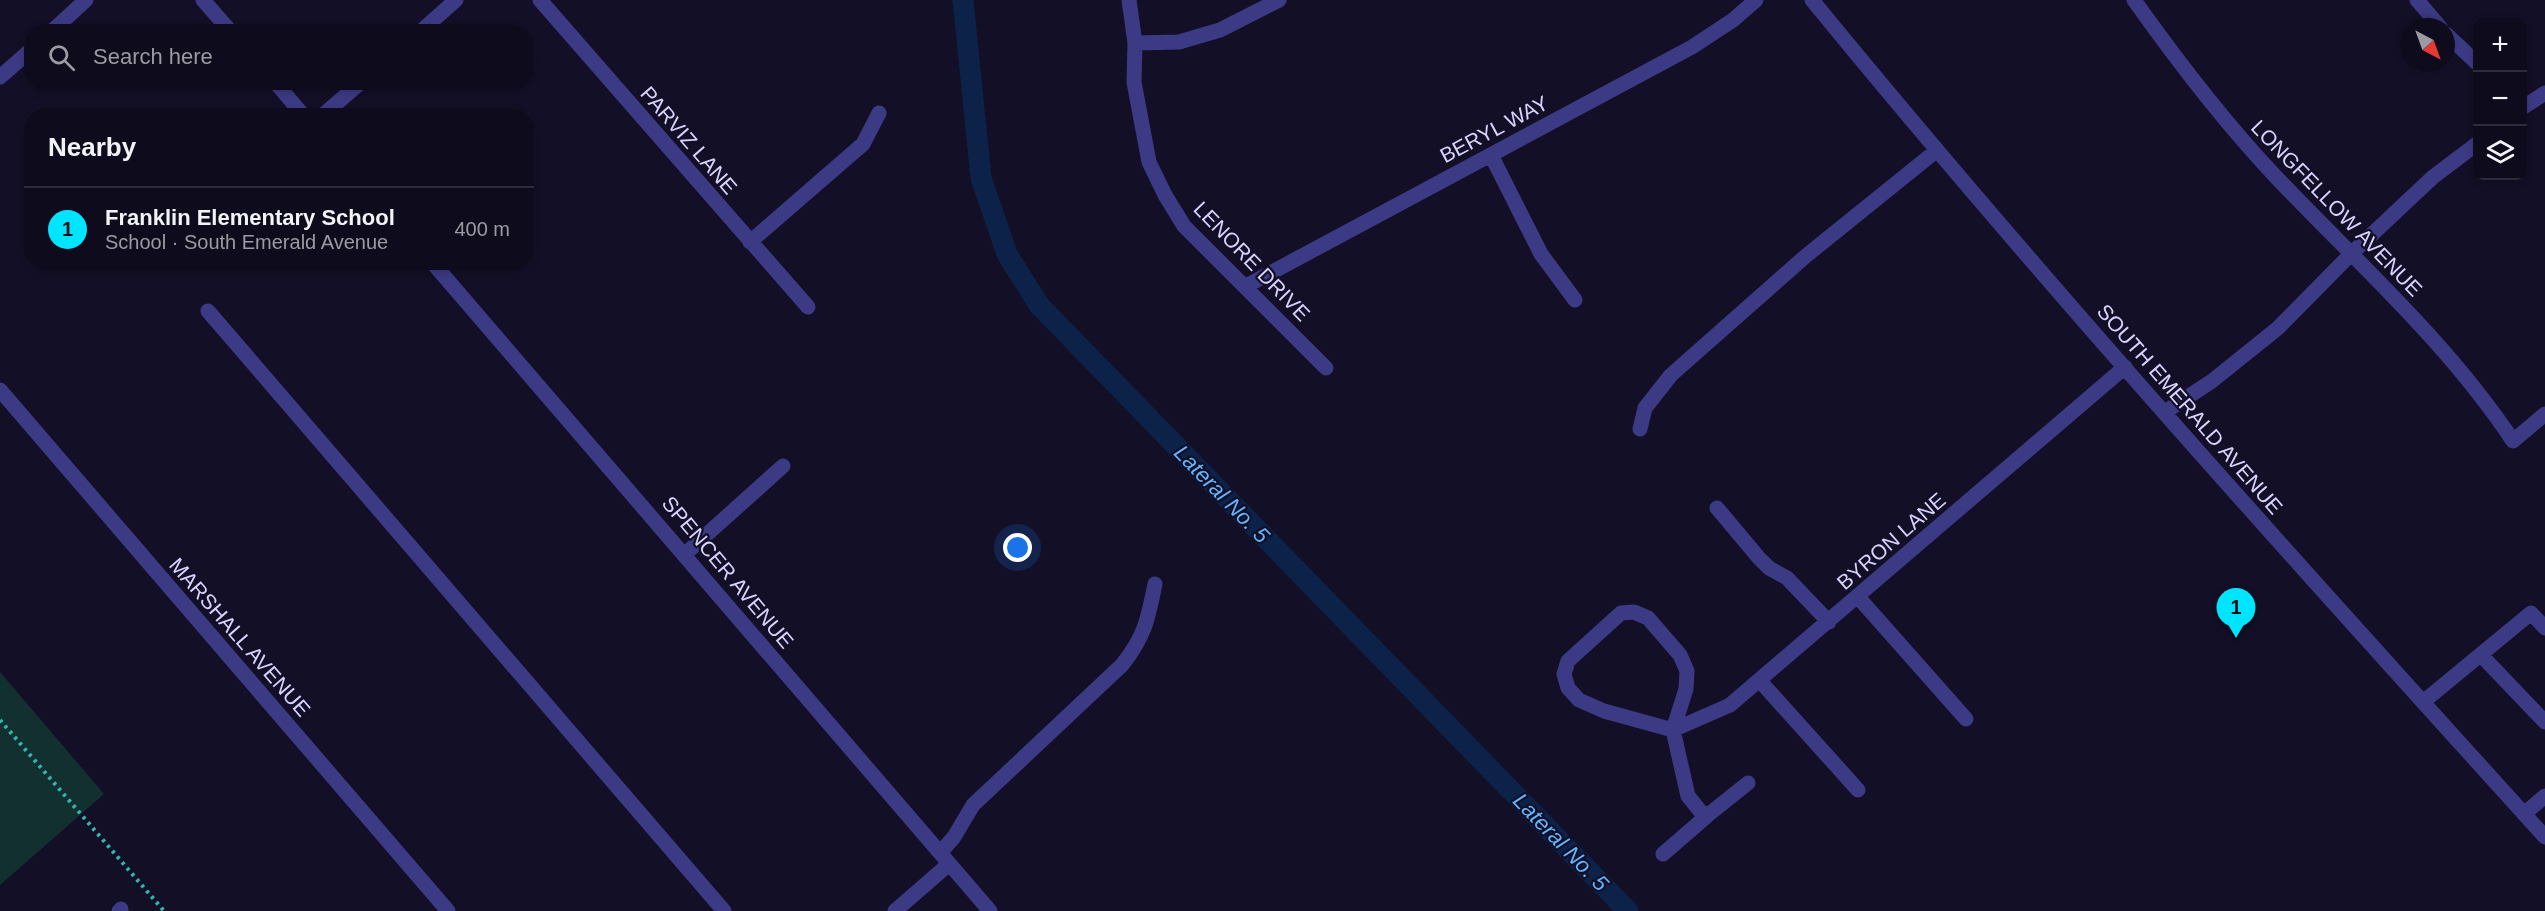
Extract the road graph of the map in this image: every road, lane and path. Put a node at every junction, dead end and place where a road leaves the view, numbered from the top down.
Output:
1 (86, 0) edge
2 (203, 0) edge
3 (456, 0) edge
4 (540, 0) edge
5 (1129, 0) edge
6 (1279, 0) edge
7 (1756, 0) edge
8 (1812, 0) edge
9 (2134, 0) edge
10 (2417, 0) edge
11 (2432, 18) edge
12 (60, 24) edge
13 (224, 24) edge
14 (429, 24) edge
15 (2455, 42) edge
16 (1135, 43) junction
17 (24, 56) edge
18 (2473, 59) edge
19 (0, 77) edge
20 (282, 90) edge
21 (352, 90) edge
22 (2545, 93) edge
23 (2527, 104) edge
24 (297, 108) edge
25 (331, 108) edge
26 (879, 113) dead end
27 (2473, 147) edge
28 (1936, 151) junction
29 (1491, 155) junction
30 (750, 242) junction
31 (2351, 254) junction
32 (439, 270) edge
33 (1246, 286) junction
34 (1575, 300) dead end
35 (808, 307) dead end
36 (208, 311) dead end
37 (2125, 367) junction
38 (1326, 368) dead end
39 (0, 390) edge
40 (2165, 412) junction
41 (2545, 414) edge
42 (1640, 429) dead end
43 (783, 466) dead end
44 (1717, 508) dead end
45 (685, 554) junction
46 (1155, 584) dead end
47 (1858, 597) junction
48 (1829, 622) junction
49 (2545, 628) edge
50 (2481, 655) junction
51 (1760, 681) junction
52 (2423, 702) junction
53 (1966, 719) dead end
54 (0, 720) edge
55 (2545, 722) edge
56 (1673, 730) junction
57 (1748, 783) dead end
58 (1858, 790) dead end
59 (2545, 796) edge
60 (2524, 814) junction
61 (1708, 815) junction
62 (2545, 837) edge
63 (1663, 854) dead end
64 (944, 859) junction
65 (164, 911) edge
66 (448, 911) edge
67 (724, 911) edge
68 (895, 911) edge
69 (990, 911) edge

1 - 12 street
2 - 13 street
3 - 14 street
4 - 30 street, PARVIZ LANE
5 - 16 street, LENORE DRIVE
6 - 16 street
7 - 29 street, BERYL WAY
8 - 28 street, SOUTH EMERALD AVENUE
9 - 31 street, LONGFELLOW AVENUE
10 - 11 street
15 - 18 street
16 - 33 street, LENORE DRIVE
17 - 19 street
20 - 24 street
21 - 25 street
22 - 23 street
26 - 30 street
27 - 31 street
28 - 37 street, SOUTH EMERALD AVENUE
28 - 42 street
29 - 33 street, BERYL WAY
29 - 34 street
30 - 35 street, PARVIZ LANE
31 - 40 street
31 - 41 street, LONGFELLOW AVENUE
32 - 45 street, SPENCER AVENUE
33 - 38 street, LENORE DRIVE
36 - 67 street
37 - 40 street, SOUTH EMERALD AVENUE
37 - 47 street, BYRON LANE
39 - 66 street, MARSHALL AVENUE
40 - 52 street, SOUTH EMERALD AVENUE
43 - 45 street
44 - 48 street
45 - 64 street, SPENCER AVENUE
46 - 64 street
47 - 48 street, BYRON LANE
47 - 53 street
48 - 51 street, BYRON LANE
49 - 50 street
50 - 52 street
50 - 55 street
51 - 56 street, BYRON LANE
51 - 58 street
52 - 60 street, SOUTH EMERALD AVENUE
54 - 65 path
56 - 56 street
56 - 61 street
57 - 61 street
59 - 60 street
60 - 62 street, SOUTH EMERALD AVENUE
61 - 63 street
64 - 68 street
64 - 69 street, SPENCER AVENUE

